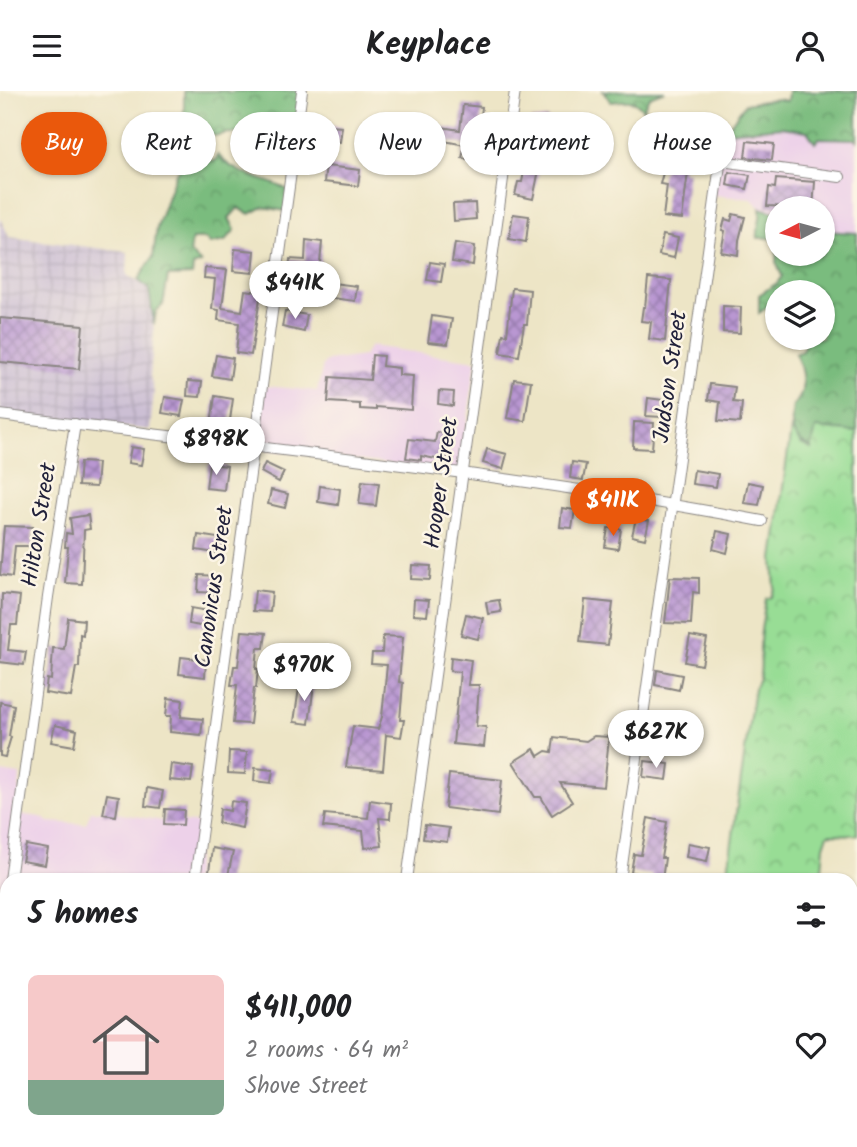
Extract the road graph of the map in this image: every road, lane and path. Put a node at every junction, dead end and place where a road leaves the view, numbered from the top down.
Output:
1 (302, 91) edge
2 (515, 91) edge
3 (736, 164) edge
4 (719, 175) edge
5 (840, 177) dead end
6 (0, 415) edge
7 (75, 425) junction
8 (254, 448) junction
9 (463, 473) junction
10 (673, 504) junction
11 (762, 521) dead end
12 (11, 873) edge
13 (196, 873) edge
14 (408, 873) edge
15 (621, 873) edge

1 - 8 street, Canonicus Street
2 - 9 street, Hooper Street
3 - 5 street
4 - 10 street, Judson Street
6 - 7 street
7 - 8 street
7 - 12 street, Hilton Street
8 - 9 street
8 - 13 street, Canonicus Street
9 - 10 street
9 - 14 street, Hooper Street
10 - 11 street
10 - 15 street, Judson Street

